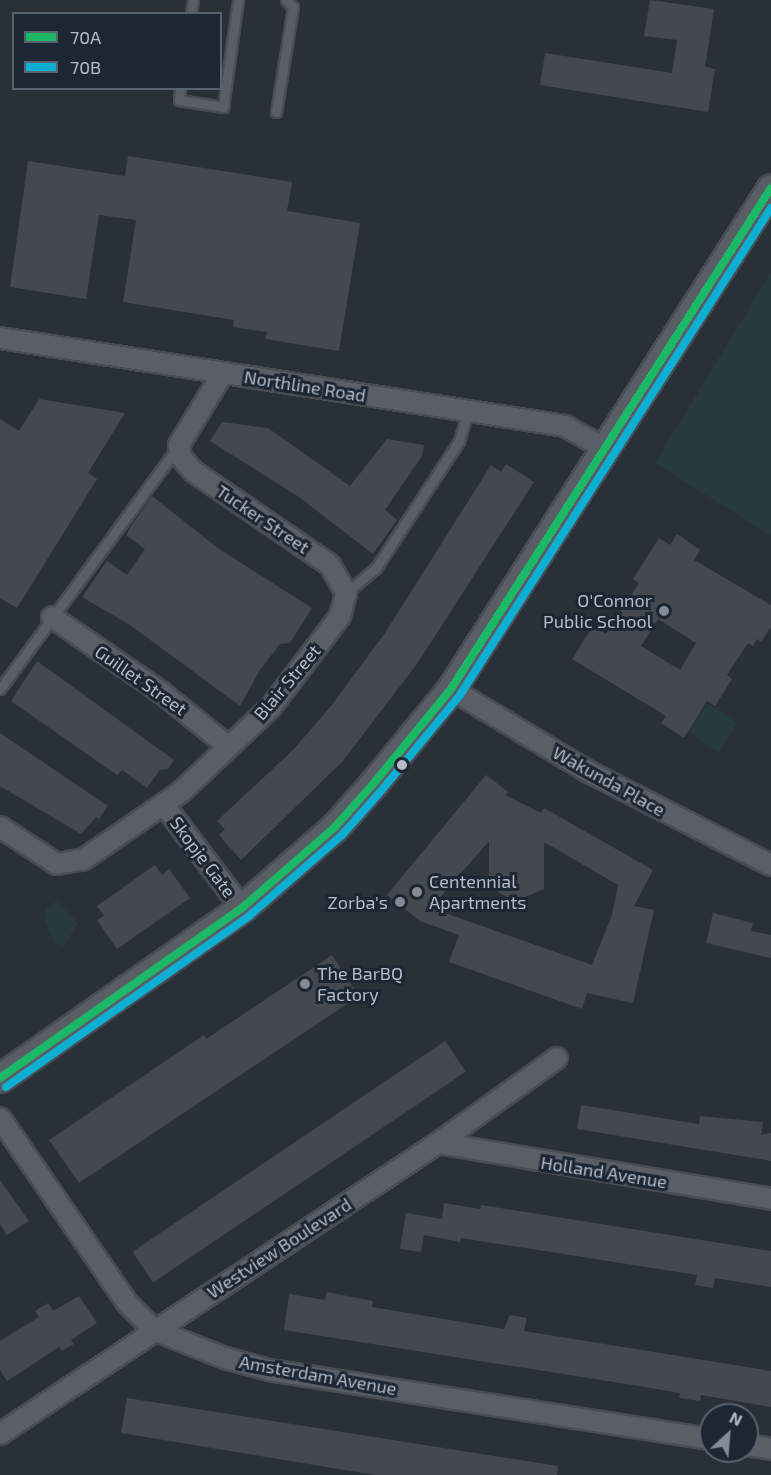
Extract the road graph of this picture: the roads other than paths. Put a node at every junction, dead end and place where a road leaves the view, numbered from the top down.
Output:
1 (237, 0) edge
2 (286, 0) edge
3 (180, 90) edge
4 (276, 112) dead end
5 (771, 188) edge
6 (0, 338) edge
7 (223, 373) junction
8 (468, 412) junction
9 (179, 445) junction
10 (604, 448) junction
11 (346, 593) junction
12 (52, 617) junction
13 (0, 689) edge
14 (451, 689) junction
15 (228, 747) junction
16 (164, 805) junction
17 (0, 827) edge
18 (771, 865) edge
19 (242, 908) junction
20 (557, 1058) dead end
21 (0, 1078) edge
22 (0, 1118) edge
23 (438, 1143) junction
24 (771, 1199) edge
25 (154, 1330) junction
26 (0, 1434) edge
27 (699, 1437) edge

1 - 3 lane
2 - 4 lane
5 - 10 main road
6 - 7 street, Northline Road
7 - 8 street, Northline Road
7 - 9 street
8 - 10 street, Northline Road
8 - 11 lane
9 - 11 street, Tucker Street
9 - 12 lane
10 - 14 main road
11 - 15 street, Blair Street
12 - 13 lane
12 - 15 street, Guillet Street
14 - 18 street, Wakunda Place
14 - 19 main road
15 - 16 street, Blair Street
16 - 17 street, Blair Street
16 - 19 street, Skopje Gate
19 - 21 main road
20 - 23 street, Westview Boulevard
22 - 25 street, Amsterdam Avenue
23 - 24 street, Holland Avenue
23 - 25 street, Westview Boulevard
25 - 26 street, Westview Boulevard
25 - 27 street, Amsterdam Avenue

